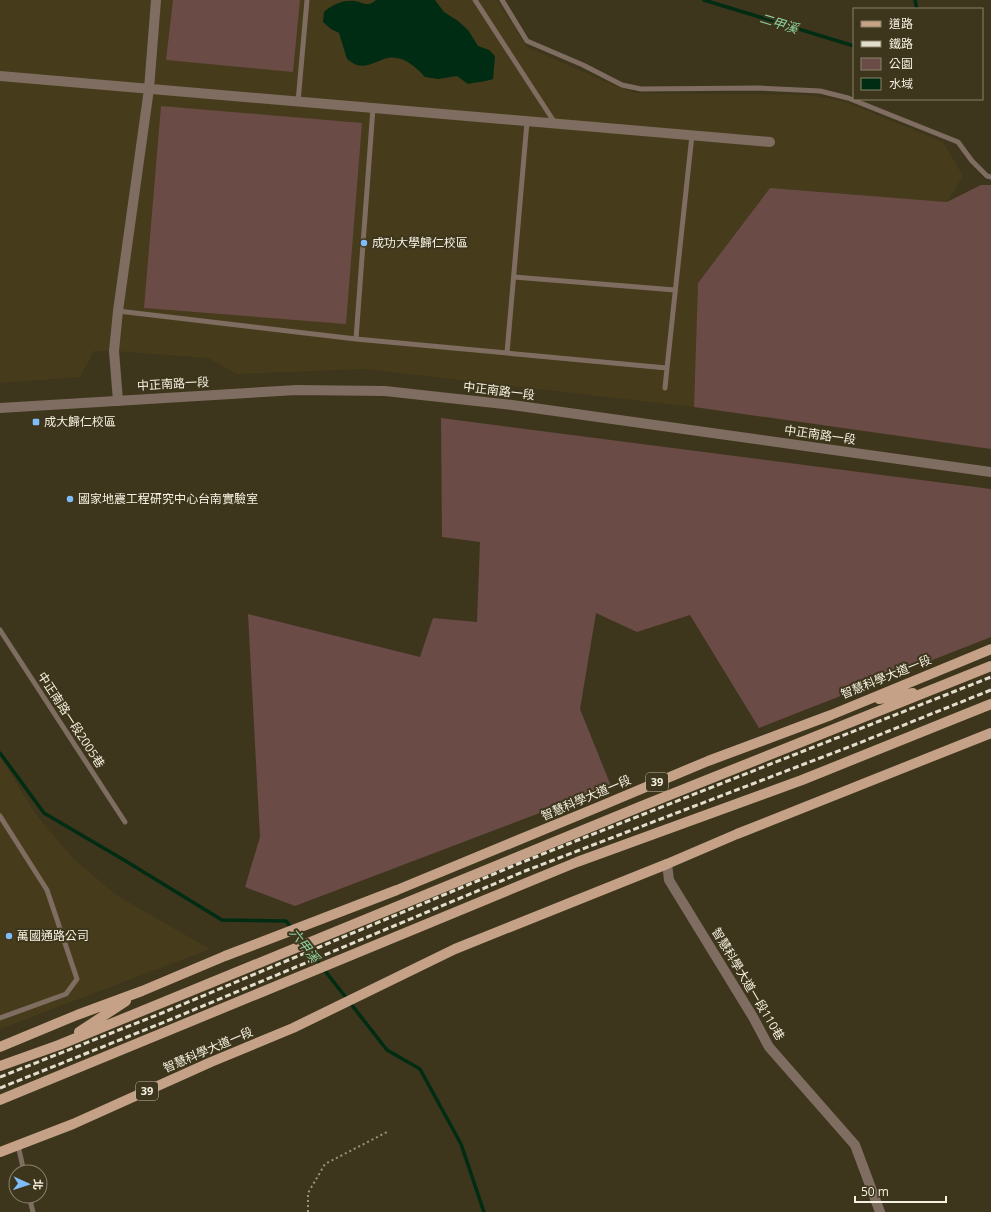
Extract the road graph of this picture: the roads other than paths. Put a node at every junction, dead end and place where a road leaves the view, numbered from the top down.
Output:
1 (156, 0) edge
2 (307, 0) edge
3 (475, 0) edge
4 (502, 0) edge
5 (0, 76) edge
6 (149, 89) junction
7 (298, 102) junction
8 (373, 108) junction
9 (527, 122) junction
10 (555, 124) junction
11 (692, 136) junction
12 (770, 142) dead end
13 (991, 177) edge
14 (514, 277) junction
15 (675, 290) junction
16 (118, 311) junction
17 (356, 339) junction
18 (507, 353) junction
19 (667, 368) junction
20 (665, 388) dead end
21 (118, 401) junction
22 (0, 408) edge
23 (991, 472) edge
24 (0, 630) edge
25 (991, 648) edge
26 (991, 666) edge
27 (932, 690) junction
28 (860, 702) junction
29 (991, 704) edge
30 (991, 733) edge
31 (0, 816) edge
32 (125, 822) dead end
33 (667, 864) junction
34 (142, 991) junction
35 (0, 1018) edge
36 (58, 1045) junction
37 (0, 1046) edge
38 (0, 1066) edge
39 (0, 1100) edge
40 (18, 1145) junction
41 (0, 1152) edge
42 (22, 1164) edge
43 (880, 1212) edge

1 - 6 street
2 - 7 lane
3 - 10 lane
4 - 13 lane
5 - 6 street
6 - 7 street
6 - 16 street
7 - 8 street
8 - 9 street
8 - 17 lane
9 - 10 street
9 - 14 lane
10 - 11 street
11 - 12 street
11 - 15 lane
14 - 15 lane
14 - 18 lane
15 - 19 lane
16 - 17 lane
16 - 21 street
17 - 18 lane
18 - 19 lane
19 - 20 lane
21 - 22 street, 中正南路一段
21 - 23 street, 中正南路一段
24 - 32 lane, 中正南路一段2005巷
25 - 28 main road, 智慧科學大道一段 / 39
26 - 27 main road, 39
27 - 28 main road
27 - 36 main road, 39
28 - 34 main road, 智慧科學大道一段 / 39
29 - 39 main road
30 - 33 main road, 39
31 - 35 lane
33 - 40 main road, 智慧科學大道一段 / 39
33 - 43 street, 智慧科學大道一段110巷
34 - 36 main road
34 - 37 main road, 39
36 - 38 main road, 39
40 - 41 main road, 智慧科學大道一段 / 39
40 - 42 lane

